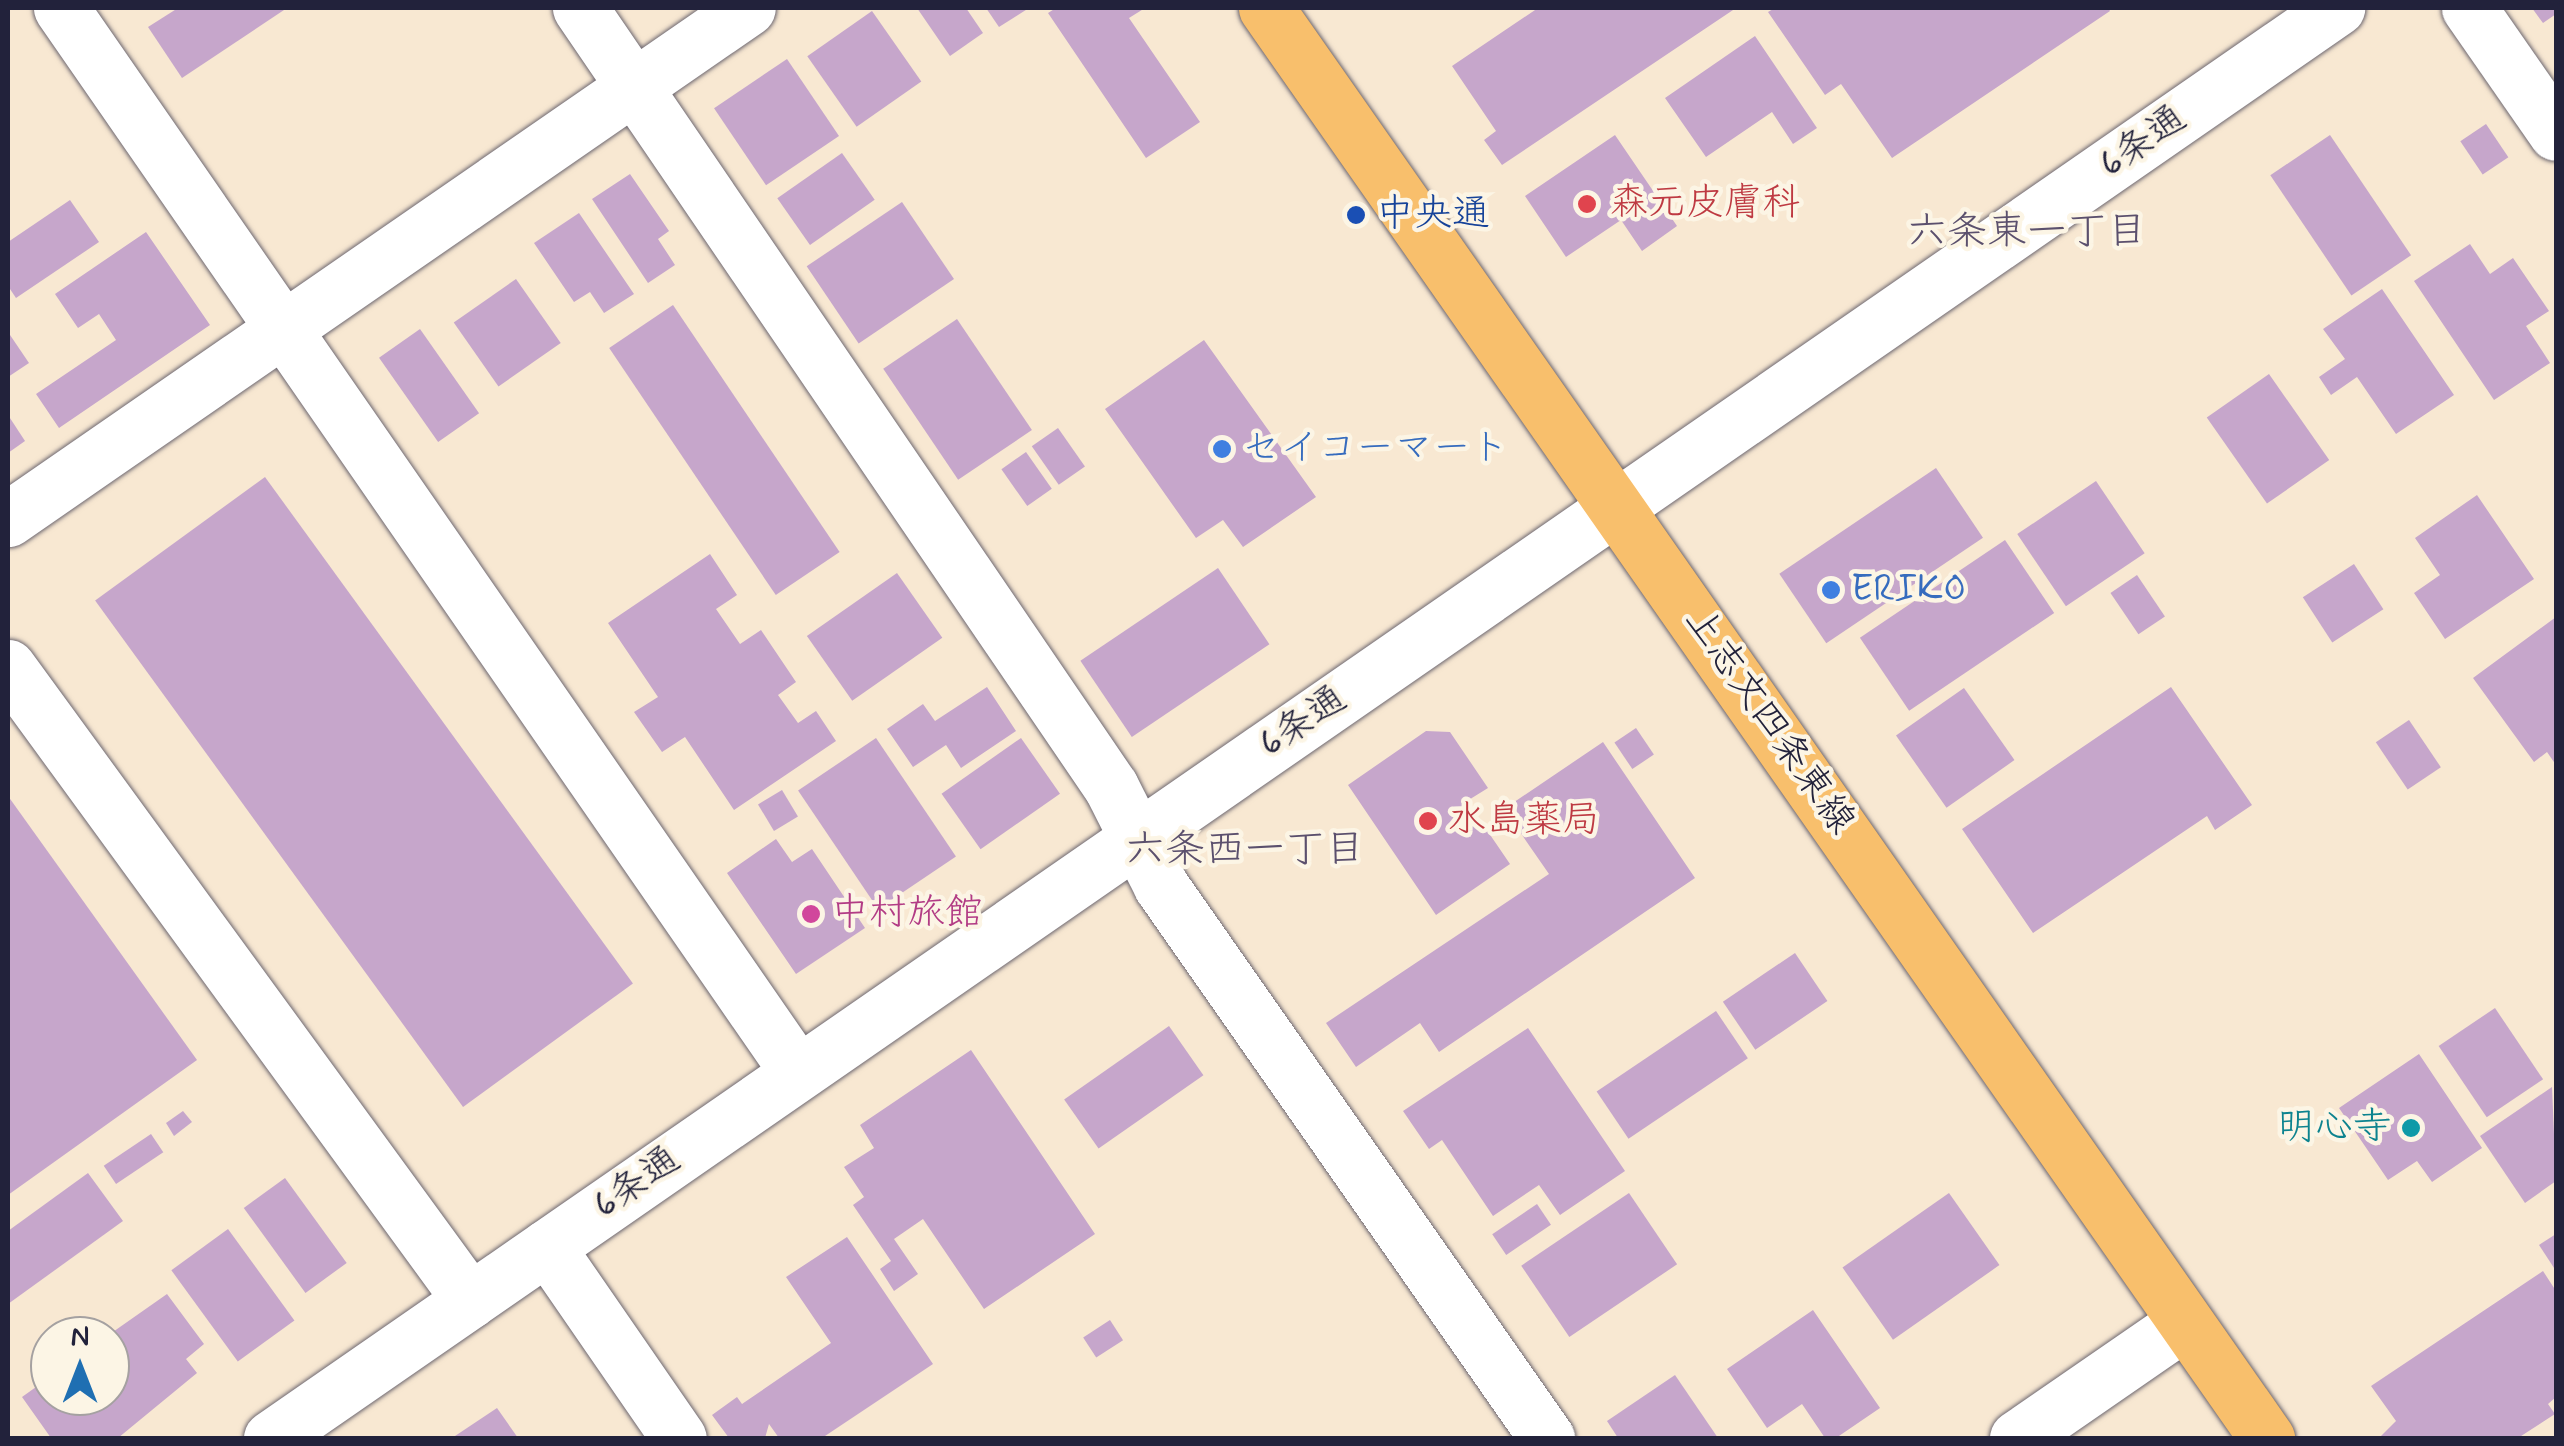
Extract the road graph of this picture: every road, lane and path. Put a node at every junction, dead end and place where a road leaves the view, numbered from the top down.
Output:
1 (61, 8) edge
2 (580, 8) edge
3 (748, 8) edge
4 (1266, 8) edge
5 (2336, 8) edge
6 (2469, 8) edge
7 (634, 86) junction
8 (2556, 133) edge
9 (284, 328) junction
10 (1620, 506) junction
11 (8, 519) edge
12 (8, 667) edge
13 (1137, 836) junction
14 (796, 1070) junction
15 (547, 1246) junction
16 (470, 1300) junction
17 (2185, 1322) junction
18 (272, 1438) edge
19 (679, 1438) edge
20 (1547, 1438) edge
21 (2017, 1438) edge
22 (2266, 1438) edge

1 - 9 street
2 - 7 street
3 - 7 street
4 - 10 main road, 上志文四条東線
5 - 10 street, 6条通
6 - 8 street
7 - 9 street
7 - 13 street
9 - 11 street
9 - 14 street
10 - 13 street, 6条通
10 - 17 main road, 上志文四条東線
12 - 16 street
13 - 14 street, 6条通
13 - 20 street
14 - 15 street, 6条通
15 - 16 street, 6条通
15 - 19 street
16 - 18 street, 6条通
17 - 21 street
17 - 22 main road, 上志文四条東線

